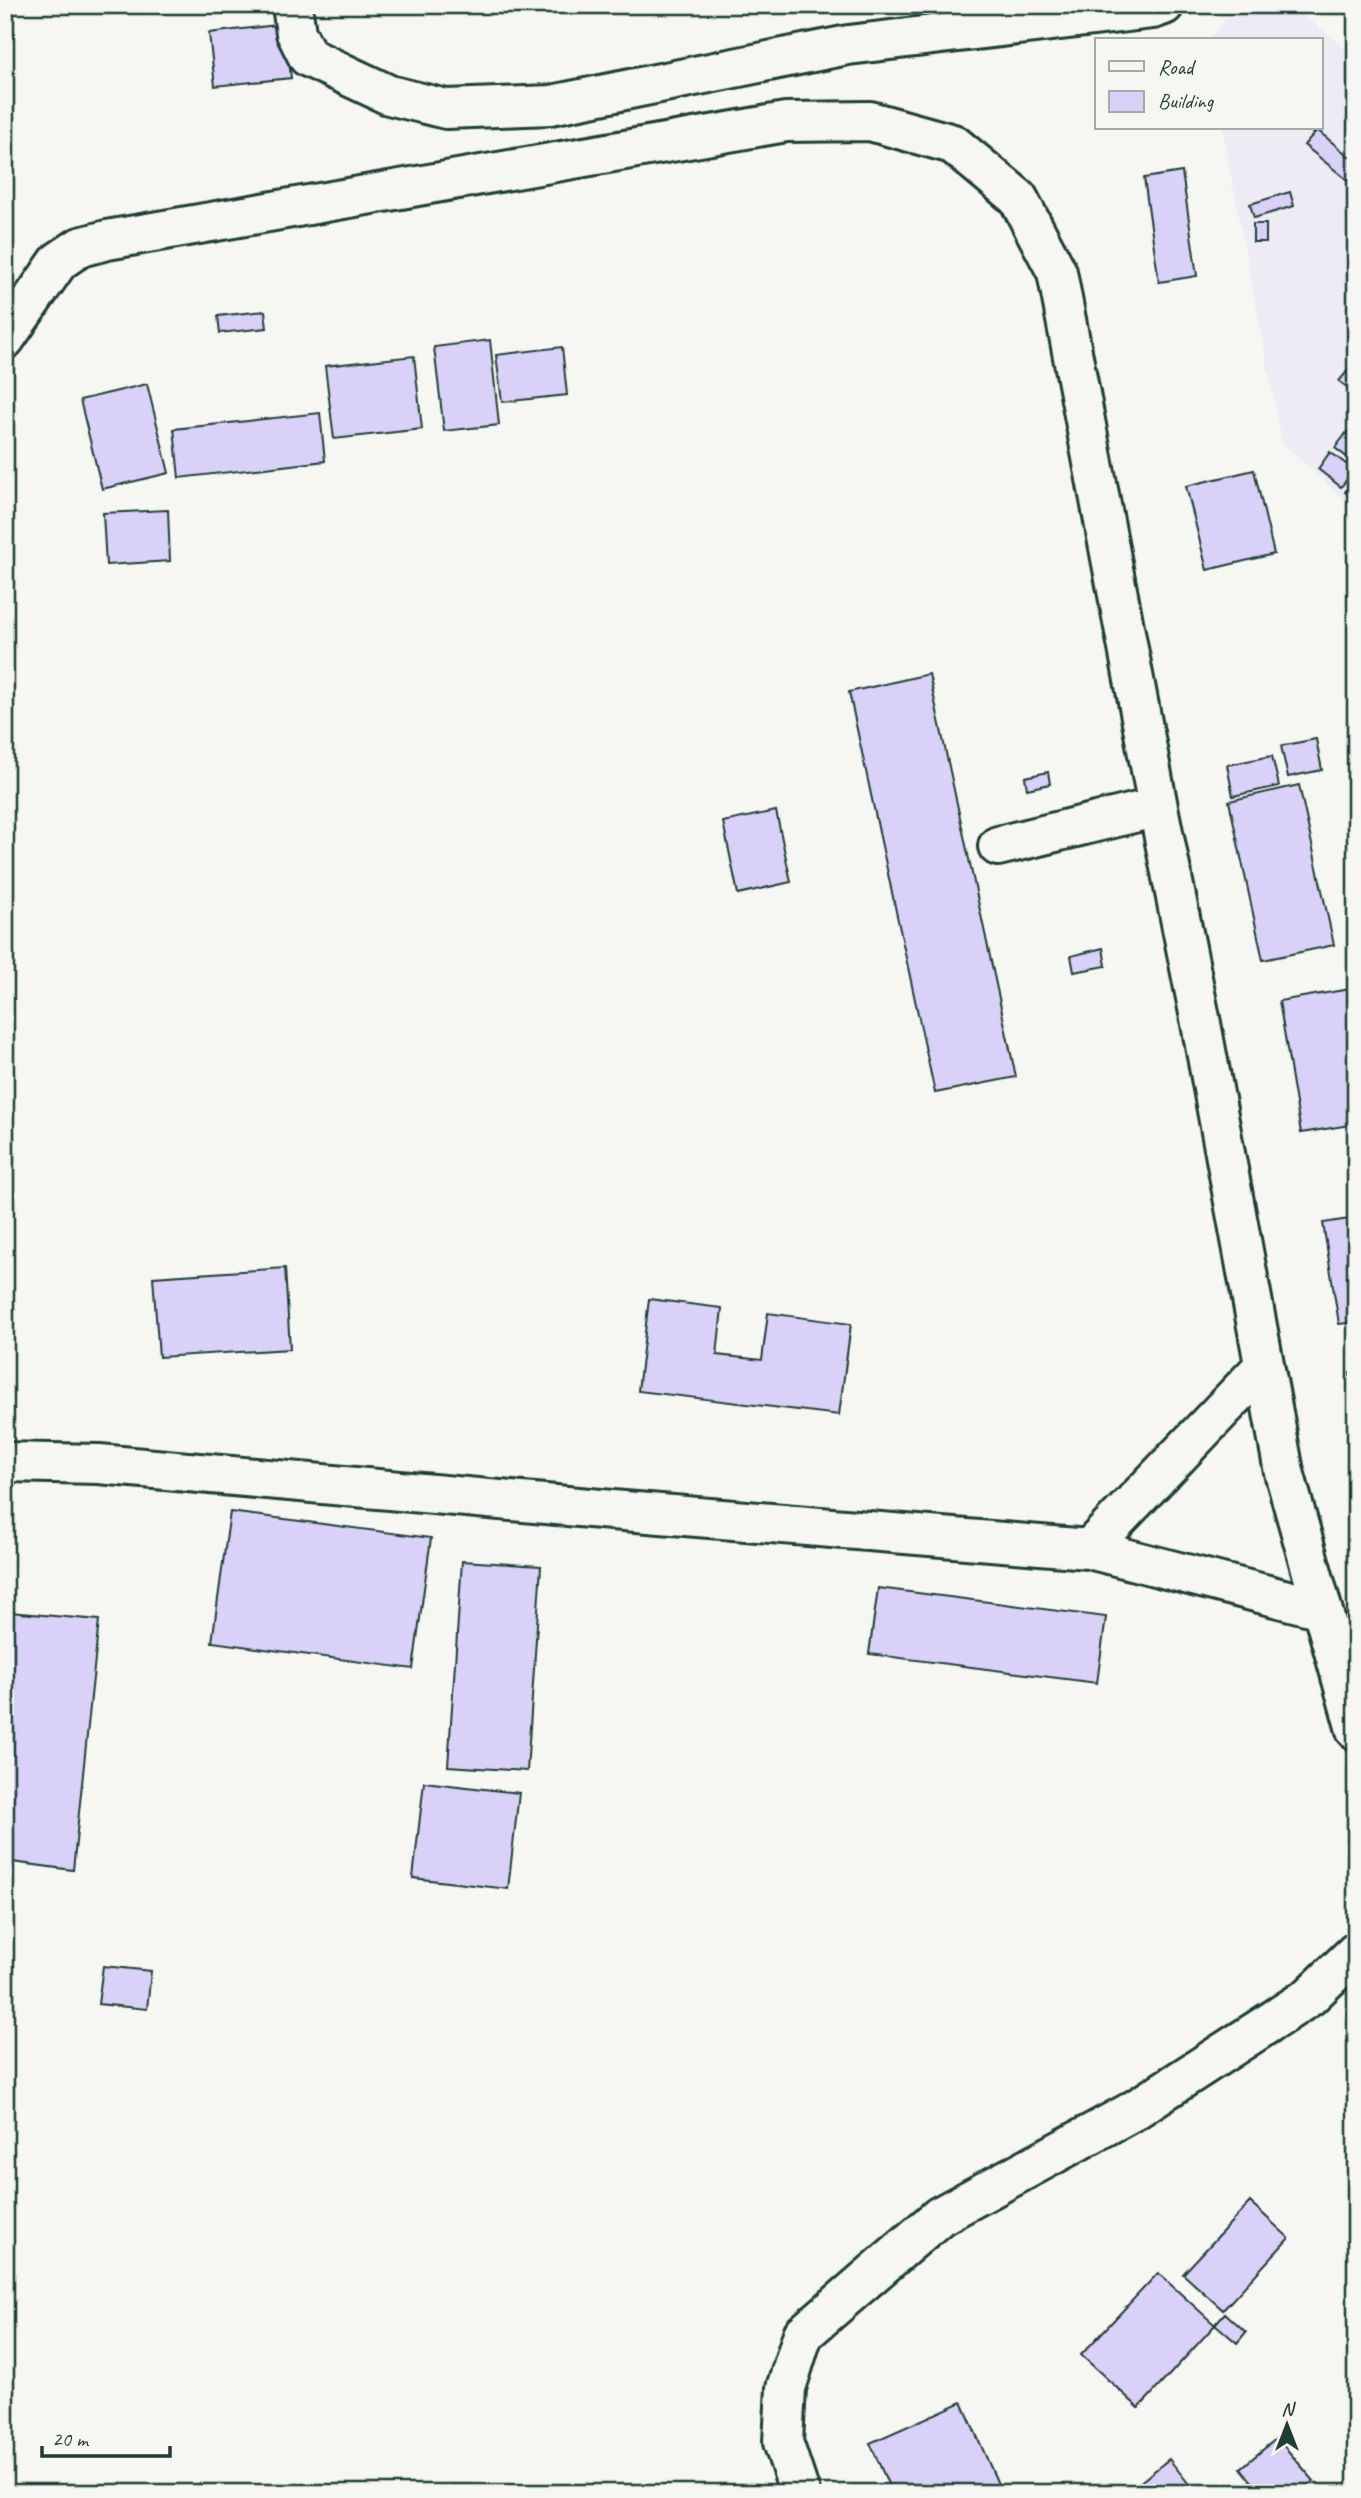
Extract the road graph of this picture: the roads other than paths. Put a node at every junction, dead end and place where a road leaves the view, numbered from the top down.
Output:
1 (292, 5) edge
2 (1164, 5) edge
3 (5, 339) edge
4 (1158, 807) junction
5 (998, 846) dead end
6 (1264, 1366) junction
7 (5, 1462) edge
8 (1089, 1549) junction
9 (1322, 1609) junction
10 (1356, 1730) edge
11 (1356, 1952) edge
12 (800, 2493) edge

1 - 2 street
3 - 4 street
4 - 5 street
4 - 6 street
6 - 8 street
6 - 9 street
7 - 8 street
8 - 9 street
9 - 10 street
11 - 12 street

